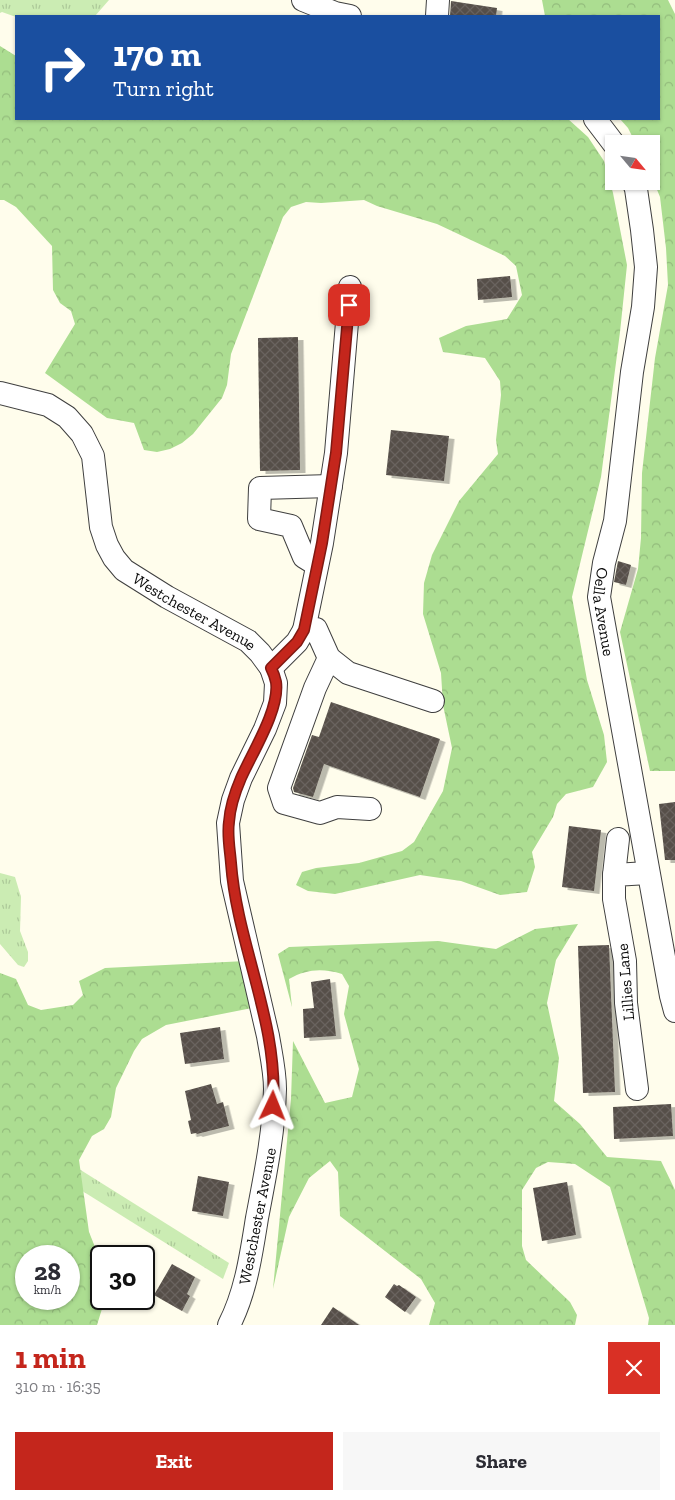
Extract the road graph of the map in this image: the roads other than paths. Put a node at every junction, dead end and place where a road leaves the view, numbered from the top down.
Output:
1 (303, 0) edge
2 (438, 0) edge
3 (345, 15) edge
4 (437, 15) edge
5 (596, 120) edge
6 (607, 135) edge
7 (636, 190) edge
8 (350, 287) dead end
9 (0, 393) edge
10 (331, 486) junction
11 (317, 565) junction
12 (304, 630) junction
13 (329, 658) junction
14 (271, 668) junction
15 (433, 701) dead end
16 (370, 809) dead end
17 (618, 839) dead end
18 (648, 873) junction
19 (614, 875) junction
20 (675, 1011) edge
21 (637, 1089) dead end
22 (229, 1325) edge

1 - 3 street
2 - 4 street
5 - 6 street
7 - 18 street, Oella Avenue
8 - 10 street
9 - 14 street, Westchester Avenue
10 - 11 street
10 - 11 street
11 - 12 street
12 - 13 street
12 - 14 street
13 - 15 street
13 - 16 street
14 - 22 street, Westchester Avenue
17 - 19 street, Lillies Lane
18 - 19 street
18 - 20 street, Oella Avenue
19 - 21 street, Lillies Lane

